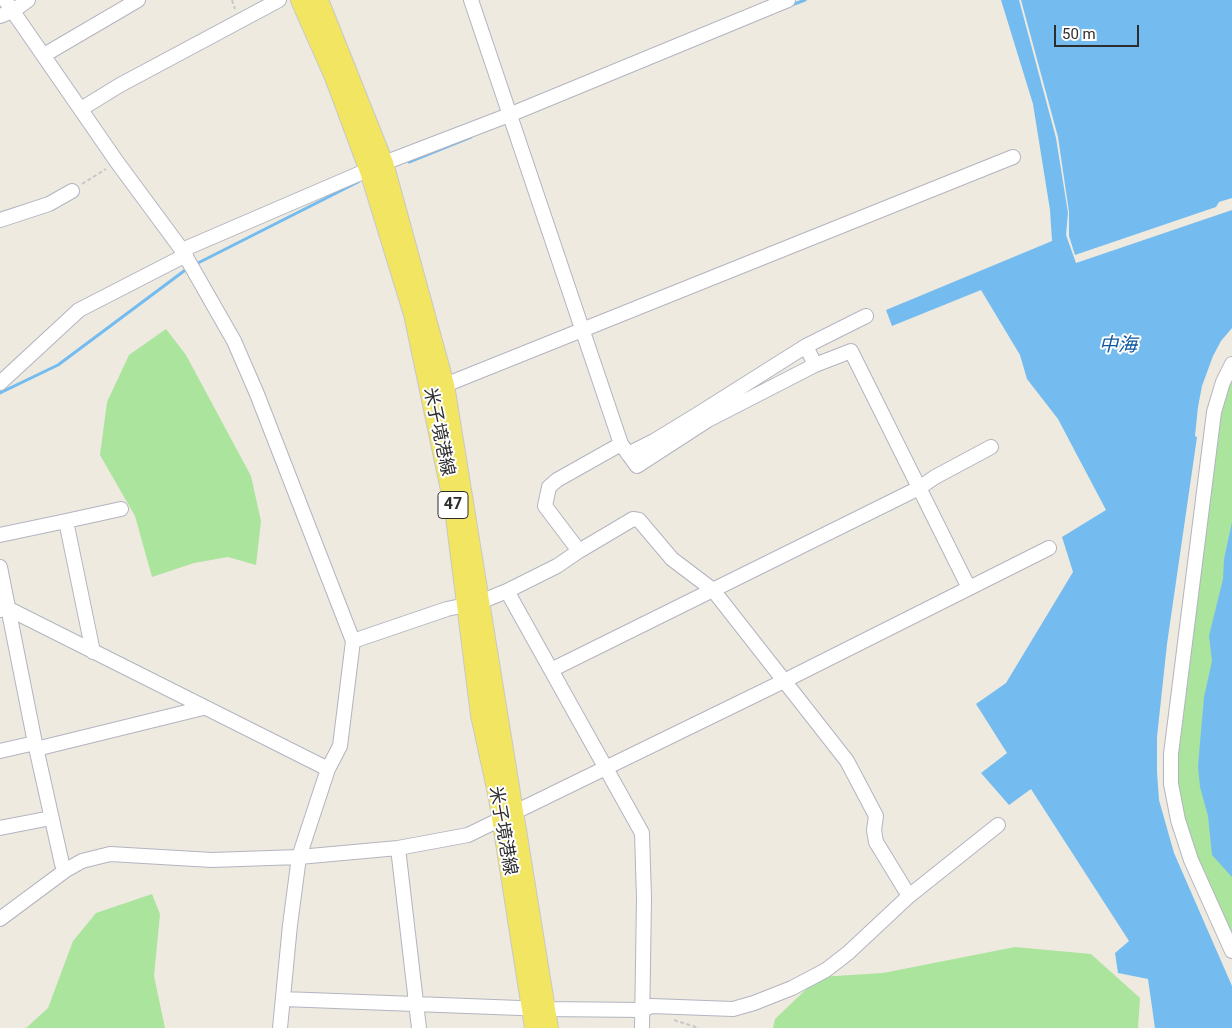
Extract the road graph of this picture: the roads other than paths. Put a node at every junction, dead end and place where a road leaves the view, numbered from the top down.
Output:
1 (28, 0) edge
2 (138, 0) edge
3 (279, 0) edge
4 (300, 0) edge
5 (319, 0) edge
6 (471, 0) edge
7 (788, 0) edge
8 (6, 9) edge
9 (44, 55) junction
10 (81, 109) junction
11 (509, 116) junction
12 (1013, 157) dead end
13 (377, 167) junction
14 (72, 191) road end
15 (0, 220) edge
16 (184, 252) junction
17 (866, 316) dead end
18 (581, 329) junction
19 (806, 346) junction
20 (1232, 364) edge
21 (816, 365) junction
22 (0, 383) edge
23 (445, 385) junction
24 (705, 415) junction
25 (991, 447) dead end
26 (624, 449) junction
27 (919, 488) junction
28 (121, 509) dead end
29 (66, 521) junction
30 (0, 535) edge
31 (1049, 548) dead end
32 (579, 551) junction
33 (0, 567) edge
34 (969, 588) junction
35 (713, 590) junction
36 (507, 591) junction
37 (472, 604) junction
38 (4, 609) edge
39 (353, 642) junction
40 (93, 652) junction
41 (551, 670) junction
42 (784, 681) junction
43 (204, 708) junction
44 (35, 746) junction
45 (0, 750) edge
46 (604, 768) junction
47 (328, 769) junction
48 (507, 816) junction
49 (51, 818) junction
50 (998, 825) dead end
51 (0, 828) edge
52 (398, 848) junction
53 (299, 857) junction
54 (66, 870) junction
55 (909, 896) junction
56 (0, 920) edge
57 (1232, 951) edge
58 (283, 999) junction
59 (416, 1005) junction
60 (538, 1009) junction
61 (643, 1010) junction
62 (280, 1028) edge
63 (419, 1028) edge
64 (534, 1028) edge
65 (549, 1028) edge
66 (642, 1028) edge

1 - 8 street
2 - 9 street
3 - 10 street
4 - 13 main road, 米子境港線 / 47
5 - 13 main road, 米子境港線 / 47
6 - 11 street
7 - 11 street
8 - 9 street
9 - 10 street
10 - 16 street
11 - 13 street
11 - 18 street
12 - 18 street
13 - 16 street
13 - 23 main road, 米子境港線 / 47
13 - 37 main road, 米子境港線 / 47
14 - 15 street
16 - 22 street
16 - 39 street
17 - 19 street
18 - 23 street
18 - 26 street
19 - 21 street
19 - 24 street
20 - 57 street
21 - 24 street
21 - 27 street
23 - 37 main road, 米子境港線 / 47
24 - 26 street
25 - 27 street
26 - 32 street
27 - 34 street
27 - 35 street
28 - 29 street
29 - 30 street
29 - 40 street
31 - 34 street
32 - 35 street
32 - 36 street
33 - 38 street
34 - 42 street
35 - 41 street
35 - 42 street
36 - 37 street
36 - 41 street
37 - 39 street
37 - 48 main road, 米子境港線 / 47
38 - 40 street
38 - 44 street
39 - 47 street
40 - 43 street
41 - 46 street
42 - 46 street
42 - 55 street
43 - 44 street
43 - 47 street
44 - 45 street
44 - 49 street
46 - 48 street
46 - 61 street
47 - 53 street
48 - 52 street
48 - 60 main road, 米子境港線 / 47
49 - 51 street
49 - 54 street
50 - 55 street
52 - 53 street
52 - 59 street
53 - 54 street
53 - 58 street
54 - 56 street
55 - 61 street
58 - 59 street
58 - 62 street
59 - 60 street
59 - 63 street
60 - 61 street
60 - 64 main road, 米子境港線 / 47
60 - 65 main road, 米子境港線 / 47
61 - 66 street

